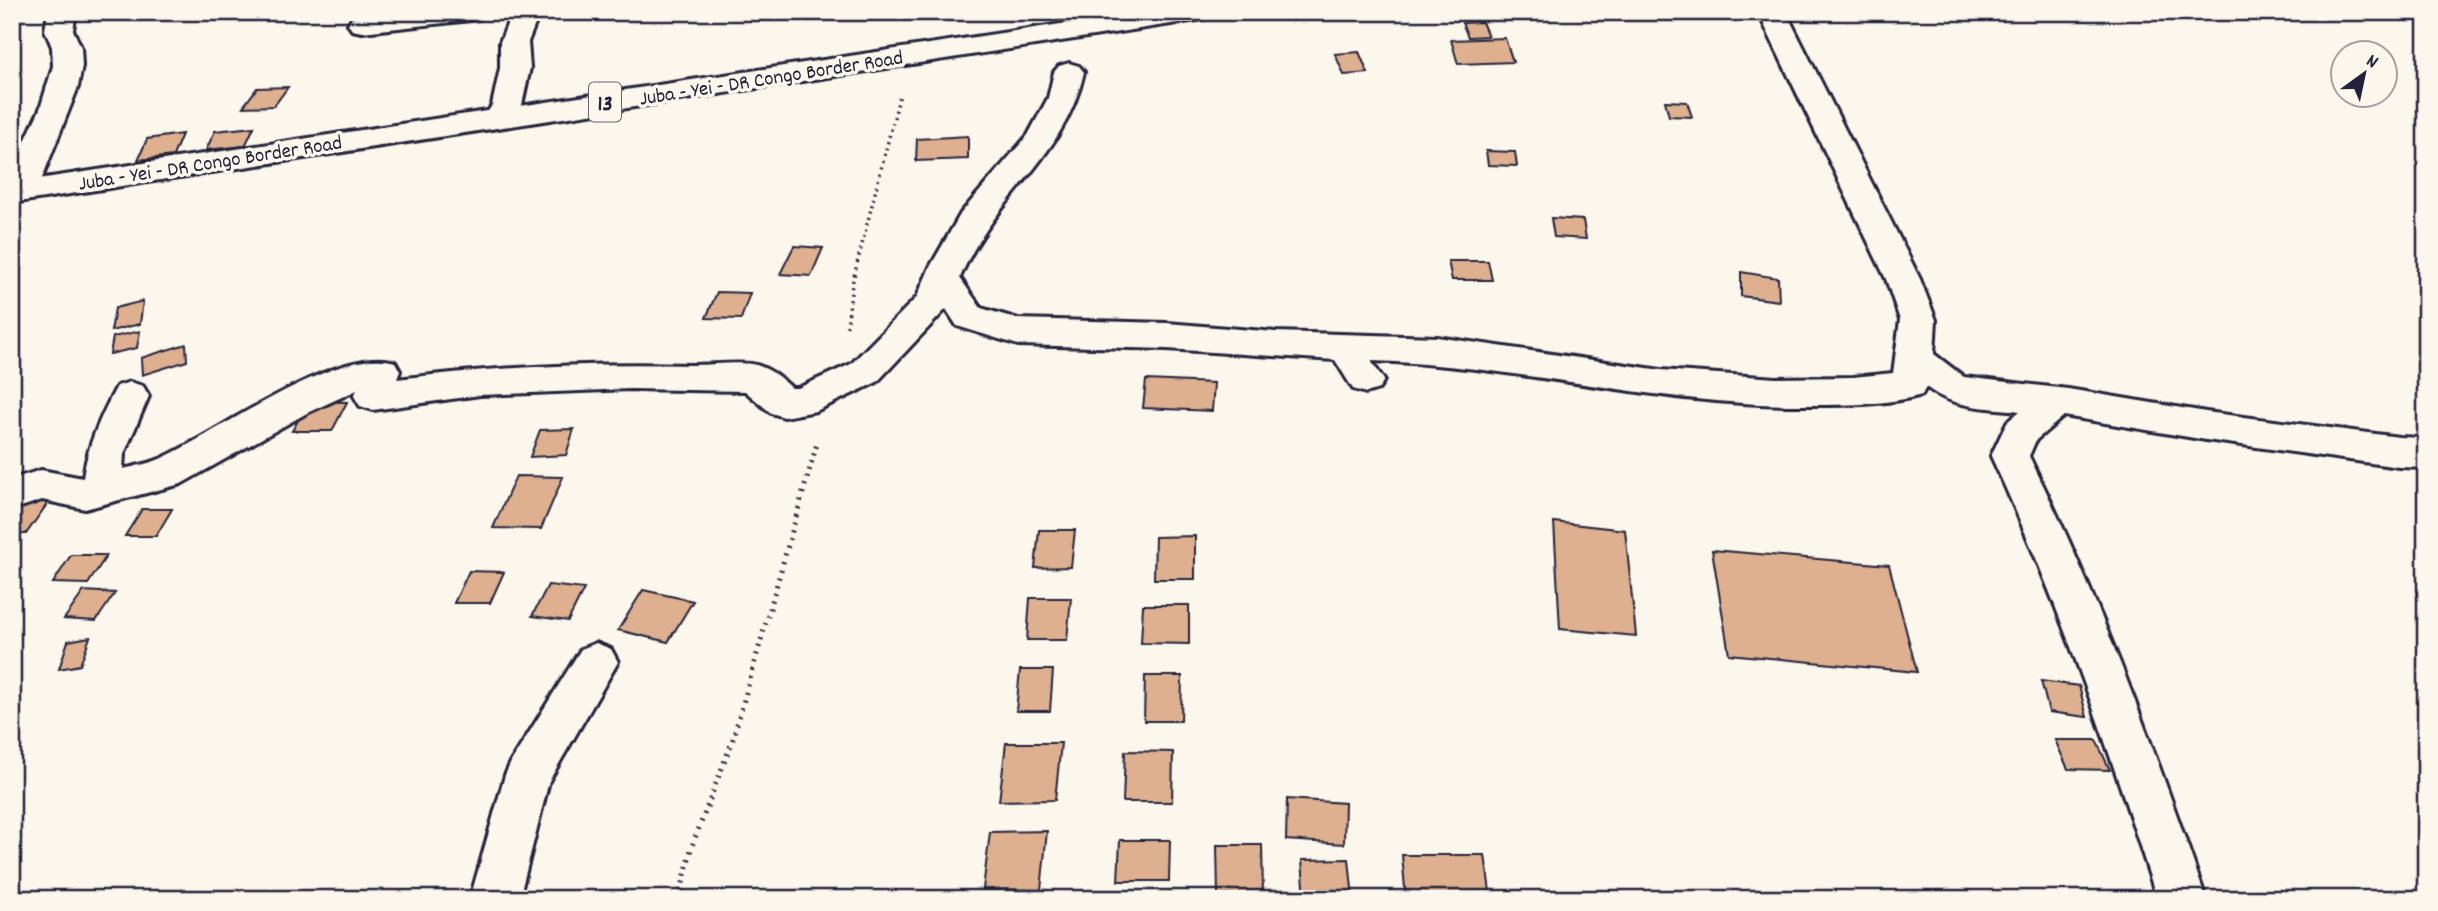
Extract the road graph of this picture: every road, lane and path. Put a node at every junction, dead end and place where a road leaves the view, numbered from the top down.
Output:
1 (62, 12) edge
2 (471, 12) edge
3 (526, 12) edge
4 (1197, 12) edge
5 (1773, 12) edge
6 (362, 24) dead end
7 (909, 55) junction
8 (1069, 72) dead end
9 (499, 118) junction
10 (17, 192) edge
11 (942, 278) junction
12 (912, 322) junction
13 (992, 324) junction
14 (1352, 347) junction
15 (1915, 358) junction
16 (1366, 380) dead end
17 (838, 387) junction
18 (130, 396) dead end
19 (2056, 402) junction
20 (2426, 453) edge
21 (102, 489) junction
22 (12, 495) edge
23 (596, 662) dead end
24 (494, 899) edge
25 (679, 899) edge
26 (2182, 899) edge

1 - 10 street
2 - 6 street
3 - 9 street
4 - 7 street, Juba - Yei - DR Congo Border Road / 13
5 - 15 street
7 - 9 street, Juba - Yei - DR Congo Border Road / 13
7 - 17 path
8 - 11 street
9 - 10 street, Juba - Yei - DR Congo Border Road / 13
11 - 12 street
11 - 13 street
12 - 13 street
12 - 17 street
13 - 14 street
14 - 15 street
14 - 16 street
15 - 19 street
17 - 21 street
17 - 25 path
18 - 21 street
19 - 20 street
19 - 26 street
21 - 22 street
23 - 24 street

